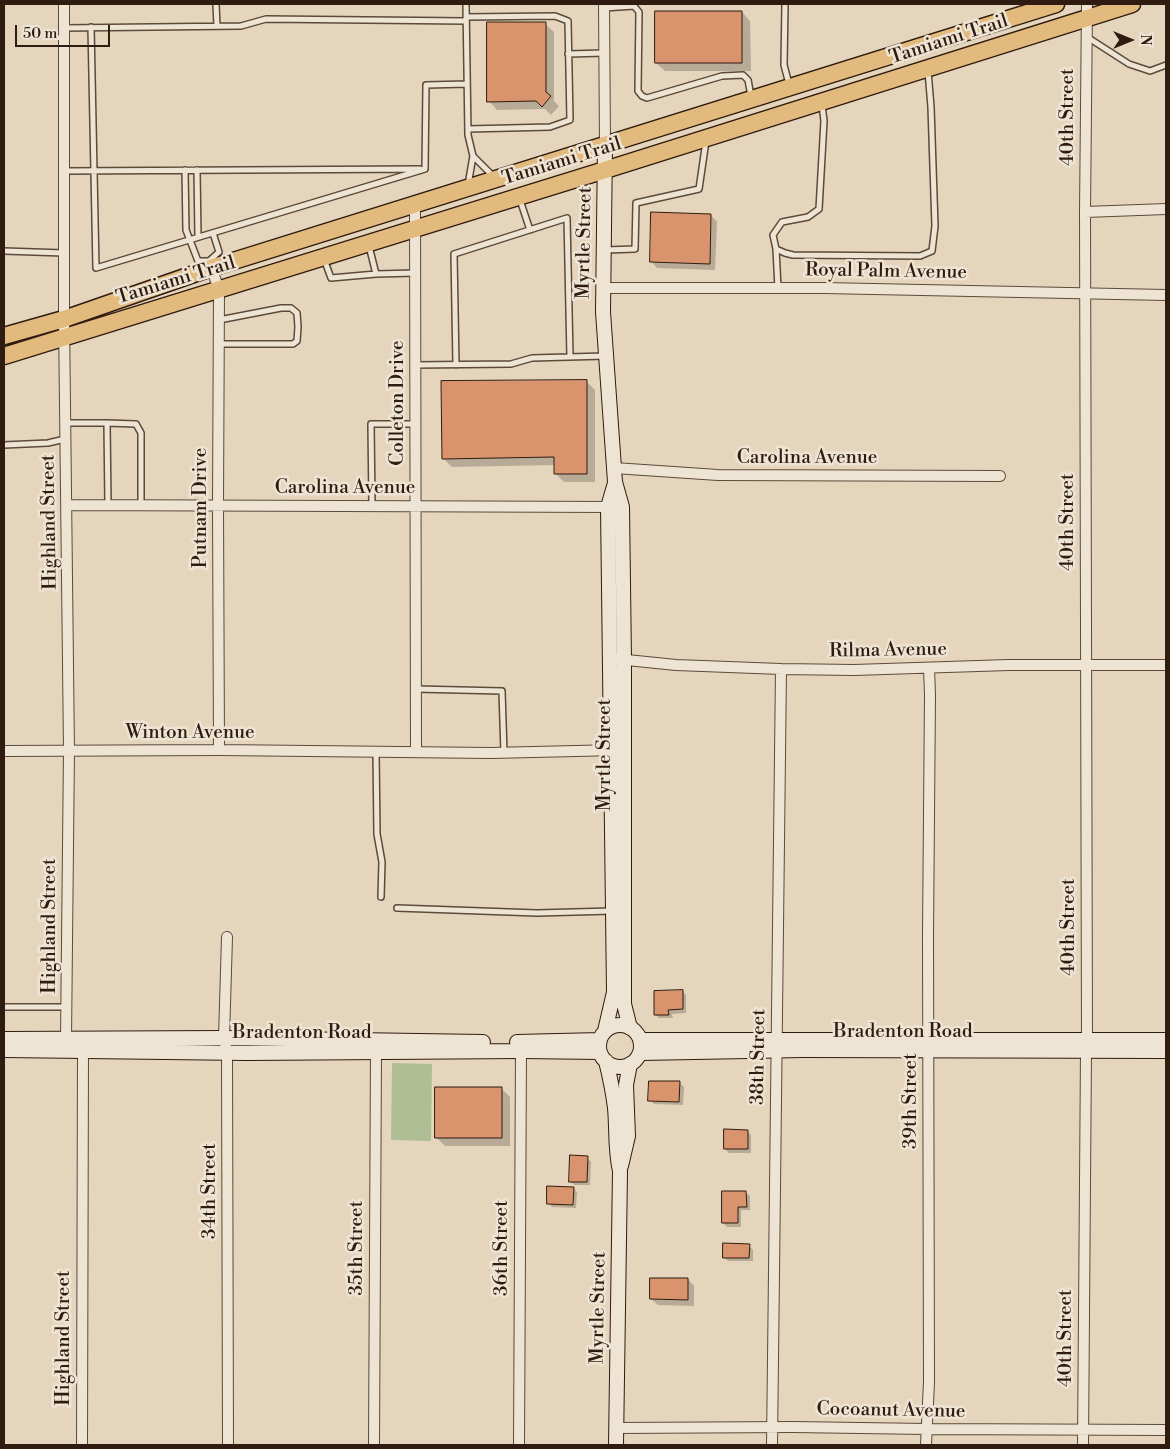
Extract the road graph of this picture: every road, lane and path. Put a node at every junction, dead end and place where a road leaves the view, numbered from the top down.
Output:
1 (64, 4) edge
2 (216, 4) edge
3 (466, 4) edge
4 (785, 4) edge
5 (1056, 4) edge
6 (1132, 4) edge
7 (604, 6) edge
8 (1087, 11) edge
9 (466, 19) junction
10 (217, 26) junction
11 (91, 27) junction
12 (64, 28) junction
13 (1087, 36) junction
14 (604, 53) junction
15 (568, 54) junction
16 (1166, 65) edge
17 (928, 68) junction
18 (467, 84) junction
19 (789, 87) junction
20 (751, 99) junction
21 (822, 102) junction
22 (468, 129) junction
23 (707, 138) junction
24 (605, 145) junction
25 (473, 156) junction
26 (425, 169) junction
27 (94, 170) junction
28 (185, 170) junction
29 (197, 170) junction
30 (605, 170) junction
31 (65, 171) junction
32 (496, 179) junction
33 (468, 187) junction
34 (519, 196) junction
35 (415, 204) junction
36 (1166, 209) edge
37 (1085, 212) junction
38 (416, 228) junction
39 (530, 230) junction
40 (213, 233) junction
41 (198, 237) junction
42 (191, 240) junction
43 (368, 243) junction
44 (776, 249) junction
45 (605, 250) junction
46 (4, 251) edge
47 (64, 253) junction
48 (323, 257) junction
49 (210, 264) junction
50 (416, 273) junction
51 (376, 274) junction
52 (604, 288) junction
53 (778, 288) junction
54 (219, 289) junction
55 (1085, 293) junction
56 (1166, 295) edge
57 (219, 320) junction
58 (64, 328) junction
59 (4, 336) edge
60 (219, 344) junction
61 (4, 356) edge
62 (606, 356) junction
63 (570, 357) junction
64 (415, 364) junction
65 (456, 365) junction
66 (66, 423) junction
67 (106, 423) junction
68 (415, 424) junction
69 (66, 439) junction
70 (4, 445) edge
71 (614, 468) junction
72 (1000, 476) dead end
73 (67, 505) junction
74 (108, 505) junction
75 (141, 505) junction
76 (218, 505) junction
77 (372, 505) junction
78 (415, 506) junction
79 (615, 507) junction
80 (618, 659) junction
81 (1085, 665) junction
82 (1166, 666) edge
83 (929, 668) junction
84 (781, 669) junction
85 (416, 689) junction
86 (69, 750) junction
87 (219, 750) junction
88 (617, 750) junction
89 (4, 751) edge
90 (376, 752) junction
91 (416, 752) junction
92 (504, 753) junction
93 (380, 897) dead end
94 (397, 908) dead end
95 (613, 911) junction
96 (228, 937) dead end
97 (4, 1007) edge
98 (67, 1007) junction
99 (630, 1028) junction
100 (224, 1038) junction
101 (66, 1039) junction
102 (4, 1040) edge
103 (1166, 1040) edge
104 (777, 1045) junction
105 (928, 1045) junction
106 (603, 1046) junction
107 (640, 1046) junction
108 (1086, 1046) junction
109 (4, 1050) edge
110 (83, 1050) junction
111 (521, 1051) junction
112 (1166, 1051) edge
113 (228, 1052) junction
114 (376, 1052) junction
115 (630, 1064) junction
116 (620, 1171) junction
117 (616, 1428) junction
118 (772, 1428) junction
119 (927, 1429) junction
120 (1083, 1430) junction
121 (1166, 1430) edge
122 (82, 1445) edge
123 (228, 1445) edge
124 (374, 1445) edge
125 (519, 1445) edge
126 (616, 1445) edge
127 (772, 1445) edge
128 (926, 1445) edge
129 (1083, 1445) edge

1 - 12 street, Highland Street
2 - 10 lane
3 - 9 lane
4 - 19 lane
5 - 19 main road, Tamiami Trail
6 - 8 main road, Tamiami Trail
7 - 14 street, Myrtle Street
7 - 20 lane
8 - 13 street, 40th Street
8 - 17 main road, Tamiami Trail
9 - 10 lane
9 - 15 lane
9 - 18 lane
10 - 11 lane
11 - 12 lane
11 - 27 lane
12 - 31 street, Highland Street
13 - 16 lane
13 - 37 street, 40th Street
14 - 15 lane
14 - 24 street, Myrtle Street
15 - 22 lane
17 - 21 main road, Tamiami Trail
17 - 44 lane
18 - 22 lane
18 - 26 lane
19 - 20 main road, Tamiami Trail
20 - 24 main road, Tamiami Trail
21 - 23 main road, Tamiami Trail
21 - 44 lane
22 - 25 lane
23 - 30 main road, Tamiami Trail
23 - 45 lane
24 - 30 street, Myrtle Street
24 - 32 main road, Tamiami Trail
25 - 32 lane
25 - 33 lane
26 - 29 lane
26 - 40 lane
27 - 28 lane
27 - 31 lane
27 - 42 lane
28 - 29 lane
28 - 42 lane
29 - 41 lane
30 - 34 main road, Tamiami Trail
30 - 45 street, Myrtle Street
31 - 47 street, Highland Street
32 - 33 main road, Tamiami Trail
33 - 35 main road, Tamiami Trail
34 - 38 main road, Tamiami Trail
34 - 39 lane
35 - 38 street, Colleton Drive
35 - 49 main road, Tamiami Trail
36 - 37 street
37 - 55 street, 40th Street
38 - 43 main road, Tamiami Trail
38 - 50 street, Colleton Drive
39 - 63 lane
39 - 65 lane
40 - 41 lane
40 - 49 lane
41 - 42 lane
42 - 49 lane
43 - 48 main road, Tamiami Trail
43 - 51 lane
44 - 53 lane
45 - 52 street, Myrtle Street
46 - 47 lane
47 - 58 street, Highland Street
48 - 51 lane
48 - 54 main road, Tamiami Trail
49 - 54 street, Putnam Drive
49 - 58 main road, Tamiami Trail
50 - 51 lane
50 - 64 street, Colleton Drive
52 - 53 street, Royal Palm Avenue
52 - 62 street, Myrtle Street
53 - 55 street, Royal Palm Avenue
54 - 57 street, Putnam Drive
54 - 58 main road, Tamiami Trail
55 - 56 street, Royal Palm Avenue
55 - 81 street, 40th Street
57 - 60 street, Putnam Drive
57 - 60 lane
58 - 59 main road, Tamiami Trail
58 - 61 main road, Tamiami Trail
58 - 66 street, Highland Street
60 - 76 street, Putnam Drive
62 - 63 lane
62 - 71 street, Myrtle Street
63 - 65 lane
64 - 65 lane
64 - 68 street, Colleton Drive
66 - 67 lane
66 - 69 street, Highland Street
67 - 74 lane
67 - 75 lane
68 - 77 lane
68 - 78 street, Colleton Drive
69 - 70 lane
69 - 73 street, Highland Street
71 - 72 street, Carolina Avenue
71 - 79 street, Myrtle Street
73 - 74 street, Carolina Avenue
73 - 86 street, Highland Street
74 - 75 street, Carolina Avenue
75 - 76 street, Carolina Avenue
76 - 77 street, Carolina Avenue
76 - 87 street, Putnam Drive
77 - 78 street, Carolina Avenue
78 - 79 street, Carolina Avenue
78 - 85 street, Colleton Drive
79 - 80 street, Myrtle Street
80 - 84 street, Rilma Avenue
80 - 88 street, Myrtle Street
81 - 82 street, Rilma Avenue
81 - 83 street, Rilma Avenue
81 - 108 street, 40th Street
83 - 84 street, Rilma Avenue
83 - 105 street, 39th Street
84 - 104 street, 38th Street
85 - 91 street, Colleton Drive
85 - 92 lane
86 - 87 street, Winton Avenue
86 - 89 street, Winton Avenue
86 - 98 street, Highland Street
87 - 90 street, Winton Avenue
88 - 92 street, Winton Avenue
88 - 95 street, Myrtle Street
88 - 99 street, Myrtle Street
90 - 91 street, Winton Avenue
90 - 93 lane
91 - 92 street, Winton Avenue
94 - 95 lane
95 - 106 street, Myrtle Street
96 - 100 street, 34th Street
97 - 98 lane
98 - 101 street, Highland Street
99 - 106 street, Bradenton Road
99 - 107 street
100 - 101 street, Bradenton Road
100 - 106 street, Bradenton Road
100 - 113 street, 34th Street
101 - 102 street, Bradenton Road
103 - 108 street, Bradenton Road
104 - 105 street, Bradenton Road
104 - 107 street, Bradenton Road
104 - 118 street, 38th Street
105 - 108 street, Bradenton Road
105 - 119 street, 39th Street
106 - 111 street, Bradenton Road
106 - 115 street, Bradenton Road
106 - 116 street, Myrtle Street
107 - 115 street
108 - 112 street, Bradenton Road
108 - 120 street, 40th Street
109 - 110 street, Bradenton Road
110 - 113 street, Bradenton Road
110 - 122 street, Highland Street
111 - 114 street, Bradenton Road
111 - 125 street, 36th Street
113 - 114 street, Bradenton Road
113 - 123 street, 34th Street
114 - 124 street, 35th Street
115 - 116 street, Myrtle Street
116 - 117 street, Myrtle Street
117 - 118 street, Cocoanut Avenue
117 - 126 street, Myrtle Street
118 - 119 street, Cocoanut Avenue
118 - 127 street, 38th Street
119 - 120 street, Cocoanut Avenue
119 - 128 street, 39th Street
120 - 121 street, Cocoanut Avenue
120 - 129 street, 40th Street

